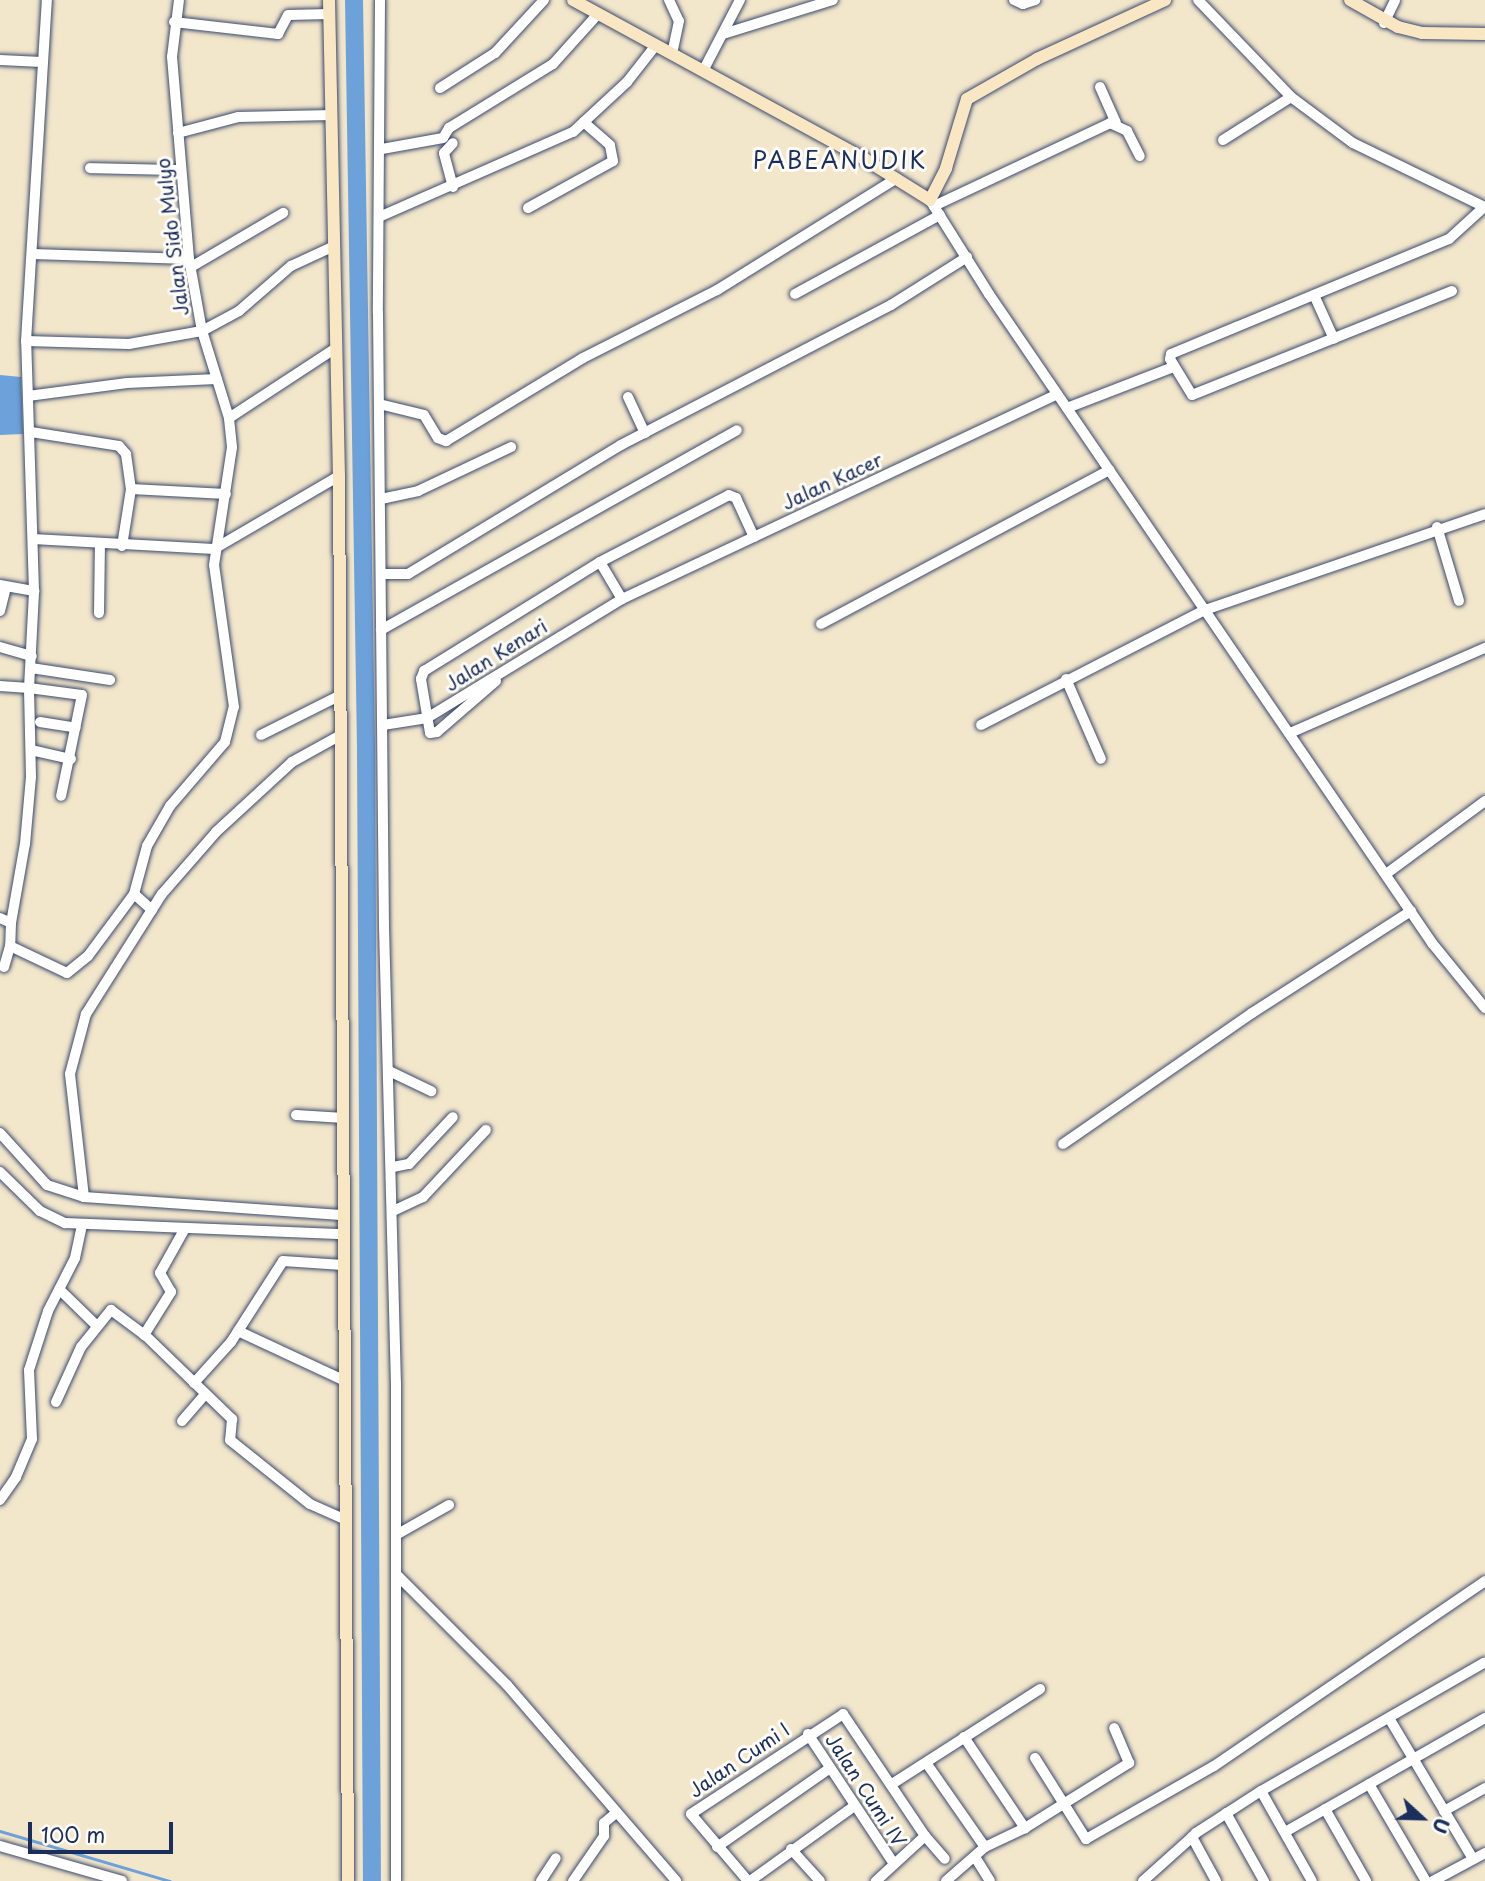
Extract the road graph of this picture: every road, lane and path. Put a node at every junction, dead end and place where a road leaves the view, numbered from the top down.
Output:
1 (47, 0) edge
2 (179, 0) edge
3 (329, 0) edge
4 (380, 0) edge
5 (544, 0) edge
6 (573, 0) edge
7 (669, 0) edge
8 (740, 0) edge
9 (833, 0) edge
10 (1014, 0) edge
11 (1035, 0) edge
12 (1163, 0) edge
13 (1198, 0) edge
14 (1395, 0) edge
15 (1355, 2) edge
16 (329, 14) junction
17 (598, 14) junction
18 (174, 22) junction
19 (1384, 23) junction
20 (723, 34) junction
21 (1485, 34) edge
22 (656, 45) junction
23 (672, 53) junction
24 (0, 60) edge
25 (42, 62) junction
26 (703, 71) junction
27 (1100, 87) dead end
28 (440, 88) dead end
29 (1291, 97) junction
30 (331, 115) junction
31 (584, 122) junction
32 (1116, 123) junction
33 (178, 133) junction
34 (1223, 140) dead end
35 (453, 144) dead end
36 (382, 149) junction
37 (1140, 156) dead end
38 (90, 168) dead end
39 (181, 170) junction
40 (895, 179) junction
41 (453, 187) junction
42 (934, 207) junction
43 (1485, 207) edge
44 (528, 208) dead end
45 (284, 213) dead end
46 (379, 217) junction
47 (334, 246) junction
48 (33, 254) junction
49 (967, 257) junction
50 (190, 263) junction
51 (1451, 291) dead end
52 (795, 294) dead end
53 (1314, 295) junction
54 (202, 331) junction
55 (1334, 339) junction
56 (26, 341) junction
57 (336, 348) junction
58 (1173, 367) junction
59 (217, 379) junction
60 (1057, 394) junction
61 (28, 396) junction
62 (628, 397) dead end
63 (379, 404) junction
64 (1066, 408) junction
65 (229, 418) junction
66 (737, 430) dead end
67 (31, 432) junction
68 (645, 433) junction
69 (512, 447) dead end
70 (1109, 470) junction
71 (339, 476) junction
72 (131, 489) junction
73 (226, 494) junction
74 (381, 499) junction
75 (1485, 514) edge
76 (1437, 527) junction
77 (754, 537) junction
78 (33, 539) junction
79 (100, 545) junction
80 (122, 546) junction
81 (214, 549) junction
82 (600, 562) junction
83 (381, 575) junction
84 (3, 586) edge
85 (34, 591) junction
86 (622, 599) junction
87 (1459, 601) dead end
88 (1205, 610) junction
89 (0, 611) edge
90 (99, 613) dead end
91 (821, 624) dead end
92 (381, 630) junction
93 (0, 647) edge
94 (1485, 648) edge
95 (32, 656) junction
96 (522, 658) junction
97 (31, 668) junction
98 (1066, 679) junction
99 (110, 680) dead end
100 (0, 686) edge
101 (29, 688) junction
102 (339, 695) junction
103 (427, 718) junction
104 (40, 722) dead end
105 (383, 725) junction
106 (981, 725) dead end
107 (76, 728) junction
108 (1290, 733) junction
109 (261, 736) dead end
110 (341, 736) junction
111 (31, 750) junction
112 (71, 759) junction
113 (1101, 760) dead end
114 (61, 796) dead end
115 (1485, 801) edge
116 (1387, 874) junction
117 (134, 894) junction
118 (152, 910) junction
119 (1411, 911) junction
120 (0, 918) edge
121 (11, 923) junction
122 (10, 946) junction
123 (4, 967) dead end
124 (1482, 996) edge
125 (1485, 1008) edge
126 (390, 1071) junction
127 (431, 1091) dead end
128 (296, 1115) dead end
129 (453, 1117) dead end
130 (344, 1118) junction
131 (486, 1130) dead end
132 (0, 1133) edge
133 (1062, 1144) dead end
134 (393, 1167) junction
135 (0, 1172) edge
136 (84, 1198) junction
137 (393, 1211) junction
138 (344, 1224) junction
139 (82, 1225) junction
140 (184, 1230) junction
141 (343, 1265) junction
142 (60, 1290) junction
143 (96, 1325) junction
144 (238, 1332) junction
145 (144, 1335) junction
146 (343, 1380) junction
147 (194, 1383) junction
148 (204, 1396) junction
149 (55, 1402) dead end
150 (182, 1420) dead end
151 (0, 1500) edge
152 (449, 1505) dead end
153 (344, 1518) junction
154 (396, 1535) junction
155 (396, 1574) junction
156 (1485, 1581) edge
157 (1485, 1662) edge
158 (1040, 1689) dead end
159 (1389, 1718) junction
160 (1485, 1718) edge
161 (1114, 1728) dead end
162 (808, 1734) junction
163 (964, 1737) junction
164 (1034, 1758) dead end
165 (1413, 1759) junction
166 (927, 1764) junction
167 (829, 1769) junction
168 (892, 1784) junction
169 (1369, 1784) junction
170 (1485, 1788) edge
171 (1261, 1791) junction
172 (1062, 1804) junction
173 (853, 1807) junction
174 (1325, 1809) junction
175 (1444, 1811) junction
176 (616, 1813) junction
177 (1226, 1813) junction
178 (1025, 1828) junction
179 (1285, 1832) junction
180 (925, 1836) junction
181 (1192, 1837) junction
182 (0, 1846) edge
183 (717, 1847) junction
184 (985, 1847) junction
185 (790, 1849) junction
186 (1485, 1853) edge
187 (975, 1857) junction
188 (556, 1858) dead end
189 (945, 1859) dead end
190 (1473, 1859) junction
191 (894, 1864) junction
192 (122, 1881) edge
193 (348, 1881) edge
194 (396, 1881) edge
195 (541, 1881) edge
196 (573, 1881) edge
197 (676, 1881) edge
198 (749, 1881) edge
199 (820, 1881) edge
200 (876, 1881) edge
201 (946, 1881) edge
202 (990, 1881) edge
203 (1143, 1881) edge
204 (1216, 1881) edge
205 (1264, 1881) edge
206 (1312, 1881) edge
207 (1366, 1881) edge
208 (1426, 1881) edge
209 (1433, 1881) edge

1 - 25 street
2 - 18 street, Jalan Sido Mulyo
3 - 16 street
4 - 36 street
5 - 28 street
6 - 17 street
7 - 23 street
8 - 20 street
9 - 20 street
10 - 11 street
12 - 42 street
13 - 29 street
14 - 19 street
15 - 19 street
16 - 18 street
16 - 30 street
17 - 22 street
17 - 36 street
18 - 33 street, Jalan Sido Mulyo
19 - 21 street
20 - 26 street
22 - 23 street
22 - 31 street
23 - 26 street
24 - 25 street
25 - 48 street
26 - 40 street
27 - 32 street
29 - 34 street
29 - 43 street
30 - 33 street
30 - 47 street
31 - 41 street
31 - 44 street
32 - 37 street
32 - 42 street
33 - 39 street, Jalan Sido Mulyo
35 - 41 street
36 - 46 street
38 - 39 street
39 - 50 street, Jalan Sido Mulyo
40 - 42 street
40 - 63 street
41 - 46 street
42 - 49 street
42 - 52 street
43 - 53 street
45 - 50 street
46 - 63 street
47 - 54 street
47 - 57 street
48 - 50 street
48 - 56 street
49 - 60 street
49 - 68 street
50 - 54 street, Jalan Sido Mulyo
51 - 55 street
53 - 55 street
53 - 58 street
54 - 56 street
54 - 59 street, Jalan Sido Mulyo
55 - 58 street
56 - 61 street
57 - 65 street
57 - 71 street
58 - 64 street
59 - 61 street
59 - 65 street, Jalan Sido Mulyo
60 - 64 street
60 - 77 street, Jalan Kacer
61 - 67 street
62 - 68 street
63 - 74 street
64 - 70 street
65 - 73 street, Jalan Sido Mulyo
66 - 92 street
67 - 72 street
67 - 78 street
68 - 83 street
69 - 74 street
70 - 88 street
70 - 91 street
71 - 81 street
71 - 102 street
72 - 73 street
72 - 80 street
73 - 81 street, Jalan Sido Mulyo
74 - 83 street
75 - 76 street
76 - 87 street
76 - 88 street
77 - 82 street
77 - 86 street, Jalan Kacer
78 - 79 street
78 - 85 street
79 - 80 street
79 - 90 street
80 - 81 street
81 - 117 street, Jalan Sido Mulyo
82 - 86 street
82 - 103 street
83 - 92 street
84 - 85 street
84 - 89 street
85 - 95 street
86 - 96 street, Jalan Kenari
88 - 98 street
88 - 108 street
92 - 105 street
93 - 95 street
94 - 108 street
95 - 97 street
96 - 103 street, Jalan Kenari
96 - 103 street
97 - 99 street
97 - 101 street
98 - 106 street
98 - 113 street
100 - 101 street
101 - 107 street
101 - 111 street
102 - 109 street
102 - 110 street
103 - 105 street, Jalan Kenari
104 - 107 street
105 - 126 street
107 - 112 street
108 - 116 street
110 - 118 street
110 - 130 street
111 - 112 street
111 - 121 street
112 - 114 street
115 - 116 street
116 - 119 street
117 - 118 street
117 - 122 street, Jalan Sido Mulyo
118 - 136 street
119 - 124 street
119 - 133 street
120 - 121 street
121 - 122 street
122 - 123 street
124 - 125 street
126 - 127 street
126 - 134 street
128 - 130 street
129 - 134 street
130 - 138 street
131 - 137 street
132 - 136 street
134 - 137 street
135 - 139 street
136 - 138 street
137 - 154 street
138 - 140 street
138 - 141 street
139 - 140 street
139 - 142 street
140 - 145 street
141 - 144 street
141 - 146 street
142 - 143 street
142 - 151 street
143 - 145 street
143 - 149 street
144 - 146 street
144 - 147 street
145 - 147 street
146 - 153 street
147 - 148 street
148 - 150 street
148 - 153 street
152 - 154 street
153 - 193 street
154 - 155 street
155 - 176 street
155 - 194 street
156 - 172 street
157 - 159 street
158 - 163 street
159 - 165 street
159 - 171 street
160 - 165 street
161 - 172 street
162 - 167 street, Jalan Cumi IV
162 - 168 street, Jalan Cumi I
162 - 183 street, Jalan Cumi I
163 - 166 street
163 - 178 street
164 - 172 street
165 - 169 street
165 - 175 street
166 - 168 street
166 - 184 street
167 - 173 street, Jalan Cumi IV
167 - 183 street
168 - 180 street
169 - 174 street
169 - 208 street
170 - 175 street
171 - 177 street
171 - 179 street
172 - 178 street
173 - 185 street
173 - 191 street, Jalan Cumi IV
174 - 179 street
174 - 207 street
175 - 190 street
176 - 196 street
176 - 197 street
177 - 181 street
177 - 205 street
178 - 184 street
179 - 206 street
180 - 189 street
180 - 191 street
181 - 203 street
181 - 204 street
182 - 192 street
183 - 198 street
184 - 187 street
185 - 198 street
185 - 199 street
186 - 190 street
187 - 201 street
187 - 202 street
188 - 195 street
190 - 209 street
191 - 200 street

